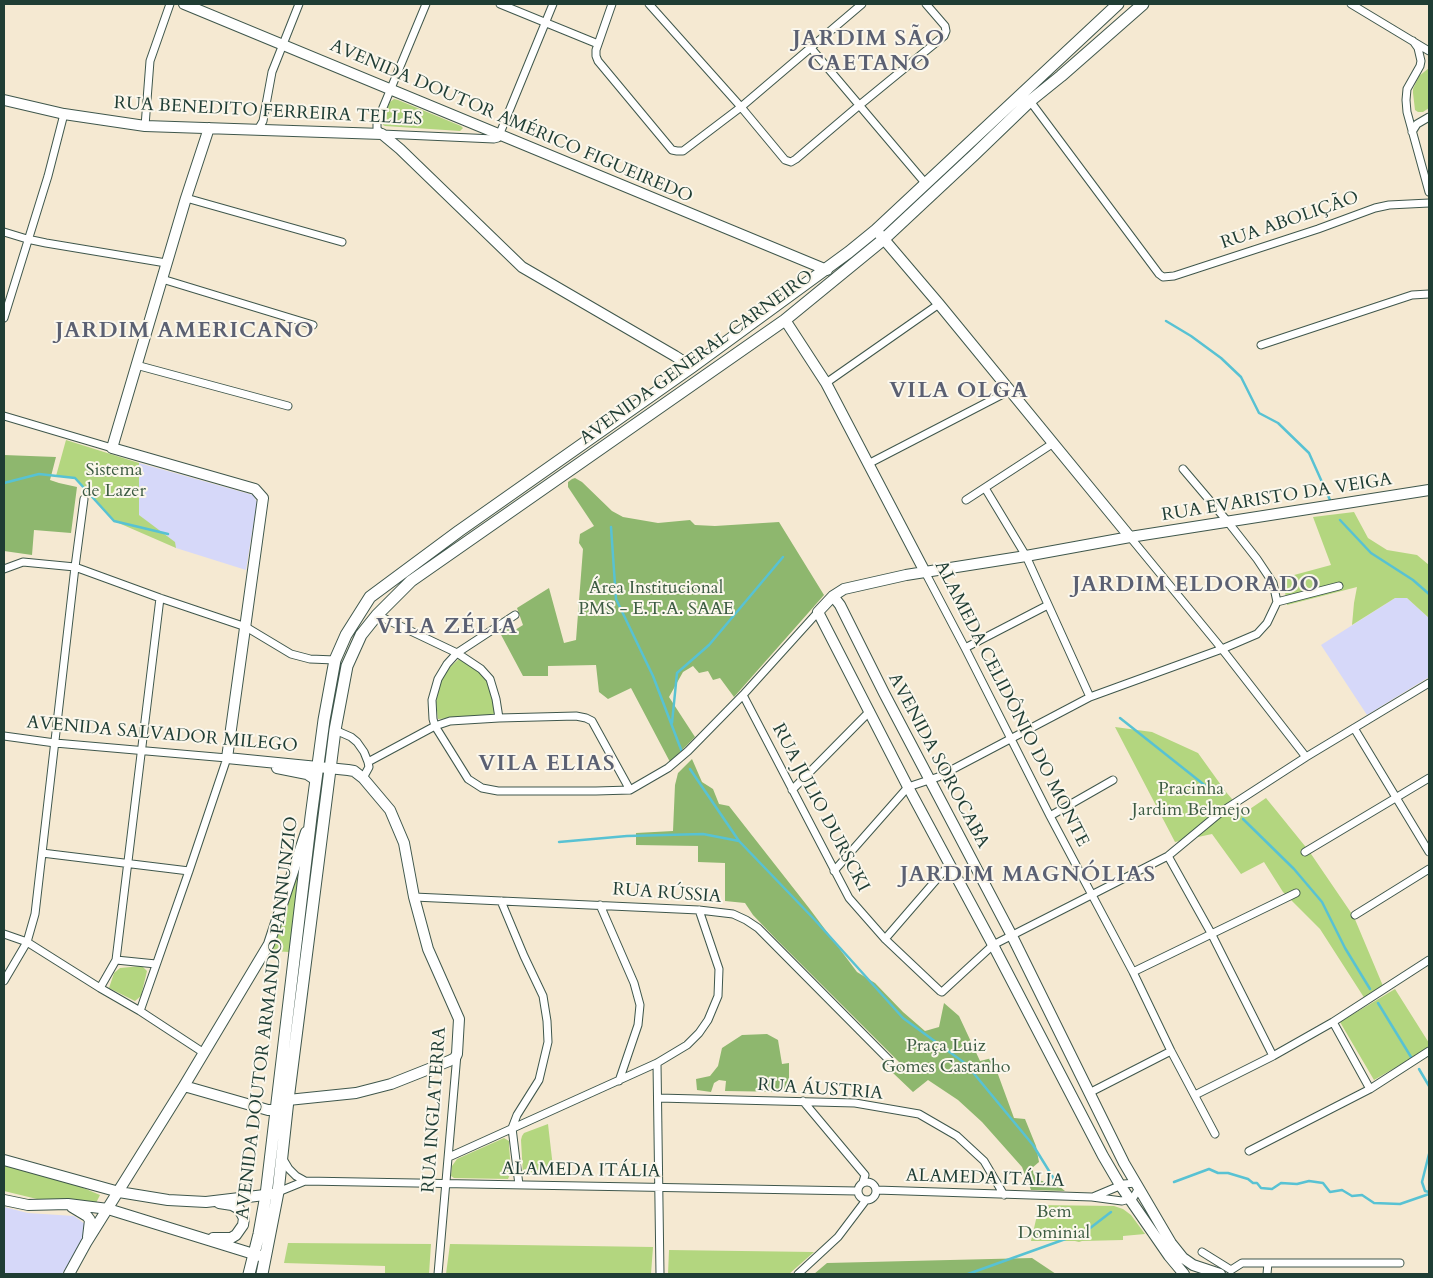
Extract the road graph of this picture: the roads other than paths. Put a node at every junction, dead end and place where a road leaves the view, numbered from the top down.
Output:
1 (170, 4) edge
2 (184, 4) edge
3 (299, 4) edge
4 (426, 4) edge
5 (500, 4) edge
6 (552, 4) edge
7 (612, 4) edge
8 (649, 4) edge
9 (862, 4) edge
10 (926, 4) edge
11 (1118, 4) edge
12 (1143, 4) edge
13 (1351, 4) edge
14 (545, 23) junction
15 (1413, 41) junction
16 (598, 44) junction
17 (282, 45) junction
18 (810, 47) junction
19 (1429, 51) edge
20 (1429, 61) edge
21 (1420, 66) junction
22 (391, 89) junction
23 (4, 100) edge
24 (1030, 101) junction
25 (860, 105) junction
26 (740, 107) junction
27 (1407, 112) junction
28 (64, 114) junction
29 (1429, 117) edge
30 (1421, 122) junction
31 (145, 126) junction
32 (209, 128) junction
33 (256, 129) junction
34 (1412, 132) junction
35 (382, 134) junction
36 (500, 136) junction
37 (926, 184) junction
38 (1429, 192) edge
39 (186, 198) junction
40 (1429, 203) edge
41 (876, 230) junction
42 (4, 232) edge
43 (28, 239) junction
44 (884, 240) junction
45 (342, 242) dead end
46 (166, 264) junction
47 (826, 270) junction
48 (162, 279) junction
49 (1429, 294) edge
50 (939, 304) junction
51 (4, 318) edge
52 (785, 320) junction
53 (314, 326) dead end
54 (1261, 345) dead end
55 (680, 359) junction
56 (136, 365) junction
57 (692, 367) junction
58 (717, 368) junction
59 (680, 375) junction
60 (826, 383) junction
61 (1009, 391) junction
62 (288, 406) dead end
63 (4, 416) edge
64 (1052, 444) junction
65 (112, 448) junction
66 (868, 464) junction
67 (1183, 469) dead end
68 (985, 488) junction
69 (1429, 490) edge
70 (84, 499) dead end
71 (966, 500) dead end
72 (1228, 522) junction
73 (1130, 537) junction
74 (1026, 556) junction
75 (75, 567) junction
76 (4, 569) edge
77 (925, 572) junction
78 (1339, 586) dead end
79 (833, 596) junction
80 (160, 598) junction
81 (1277, 602) junction
82 (1048, 605) junction
83 (818, 612) junction
84 (378, 615) junction
85 (515, 615) dead end
86 (246, 627) junction
87 (965, 648) junction
88 (1222, 649) junction
89 (457, 653) junction
90 (335, 660) junction
91 (1429, 683) edge
92 (742, 696) junction
93 (1090, 698) junction
94 (870, 711) junction
95 (499, 718) junction
96 (435, 726) junction
97 (1354, 728) junction
98 (335, 730) junction
99 (4, 736) edge
100 (1011, 739) junction
101 (55, 743) junction
102 (142, 751) junction
103 (1306, 757) junction
104 (227, 758) junction
105 (368, 762) junction
106 (318, 766) junction
107 (330, 767) junction
108 (363, 778) junction
109 (1429, 778) edge
110 (316, 780) junction
111 (930, 780) junction
112 (1113, 780) dead end
113 (908, 787) junction
114 (630, 790) junction
115 (792, 790) junction
116 (1396, 798) junction
117 (1050, 816) junction
118 (311, 817) junction
119 (1305, 852) dead end
120 (1429, 852) edge
121 (42, 853) junction
122 (1168, 856) junction
123 (128, 864) junction
124 (949, 865) junction
125 (1429, 869) edge
126 (190, 871) junction
127 (834, 871) junction
128 (1296, 893) dead end
129 (1091, 895) junction
130 (414, 897) junction
131 (501, 901) junction
132 (600, 905) junction
133 (699, 910) junction
134 (1355, 915) dead end
135 (1210, 933) junction
136 (4, 934) edge
137 (1012, 936) junction
138 (885, 939) junction
139 (28, 942) junction
140 (993, 945) junction
141 (116, 960) junction
142 (1429, 960) edge
143 (156, 964) junction
144 (1133, 972) junction
145 (4, 981) edge
146 (100, 988) junction
147 (140, 1011) junction
148 (1333, 1022) junction
149 (1171, 1051) junction
150 (1429, 1051) edge
151 (204, 1052) junction
152 (457, 1054) junction
153 (1273, 1056) junction
154 (890, 1061) dead end
155 (657, 1063) junction
156 (619, 1081) junction
157 (184, 1086) junction
158 (1370, 1089) junction
159 (1089, 1093) junction
160 (1195, 1095) junction
161 (658, 1098) junction
162 (803, 1101) junction
163 (288, 1104) junction
164 (276, 1110) junction
165 (512, 1128) junction
166 (1215, 1134) dead end
167 (1248, 1151) dead end
168 (449, 1156) junction
169 (282, 1158) junction
170 (4, 1160) edge
171 (305, 1181) junction
172 (863, 1182) junction
173 (446, 1183) junction
174 (519, 1185) junction
175 (1120, 1185) junction
176 (1138, 1186) junction
177 (659, 1188) junction
178 (876, 1190) junction
179 (857, 1191) junction
180 (119, 1192) junction
181 (278, 1192) junction
182 (266, 1195) junction
183 (1004, 1195) junction
184 (1092, 1197) junction
185 (1129, 1199) junction
186 (4, 1200) edge
187 (866, 1200) junction
188 (206, 1202) junction
189 (68, 1204) junction
190 (108, 1209) junction
191 (134, 1216) junction
192 (86, 1243) junction
193 (1202, 1252) dead end
194 (254, 1255) junction
195 (266, 1258) junction
196 (1268, 1263) junction
197 (1400, 1263) dead end
198 (69, 1274) edge
199 (249, 1274) edge
200 (262, 1274) edge
201 (438, 1274) edge
202 (660, 1274) edge
203 (798, 1274) edge
204 (1184, 1274) edge
205 (1220, 1274) edge
206 (1267, 1274) edge

1 - 31 street
2 - 17 street, AVENIDA DOUTOR AMÉRICO FIGUEIREDO
3 - 17 street
4 - 22 street
5 - 14 street
6 - 14 street
7 - 16 street
8 - 26 street
9 - 18 street
10 - 25 street
11 - 37 main road, AVENIDA GENERAL CARNEIRO
12 - 24 main road, AVENIDA GENERAL CARNEIRO
13 - 15 street
14 - 16 street
14 - 36 street
15 - 19 street
15 - 21 street
16 - 26 street
17 - 22 street, AVENIDA DOUTOR AMÉRICO FIGUEIREDO
17 - 33 street
18 - 25 street
18 - 26 street
20 - 21 street
21 - 27 street
22 - 35 street
22 - 36 street, AVENIDA DOUTOR AMÉRICO FIGUEIREDO
23 - 28 street, RUA BENEDITO FERREIRA TELLES
24 - 40 street, RUA ABOLIÇÃO
24 - 44 main road, AVENIDA GENERAL CARNEIRO
25 - 26 street
25 - 37 street
27 - 30 street
27 - 34 street
28 - 31 street, RUA BENEDITO FERREIRA TELLES
28 - 43 street
29 - 30 street
30 - 34 street
31 - 32 street, RUA BENEDITO FERREIRA TELLES
32 - 33 street, RUA BENEDITO FERREIRA TELLES
32 - 39 street
33 - 35 street, RUA BENEDITO FERREIRA TELLES
34 - 38 street
35 - 36 street, RUA BENEDITO FERREIRA TELLES
35 - 55 street
36 - 47 street, AVENIDA DOUTOR AMÉRICO FIGUEIREDO
37 - 41 main road, AVENIDA GENERAL CARNEIRO
39 - 45 street
39 - 46 street
41 - 44 street
41 - 47 main road, AVENIDA GENERAL CARNEIRO
42 - 43 street
43 - 46 street
43 - 51 street
44 - 50 street
44 - 52 main road, AVENIDA GENERAL CARNEIRO
46 - 48 street
47 - 57 main road, AVENIDA GENERAL CARNEIRO
48 - 53 street
48 - 56 street
49 - 54 street
50 - 60 street
50 - 61 street
52 - 58 main road, AVENIDA GENERAL CARNEIRO
52 - 60 street, ALAMEDA CELIDÔNIO DO MONTE
55 - 57 street
55 - 59 street
56 - 62 street
56 - 65 street
57 - 58 main road
57 - 59 main road, AVENIDA GENERAL CARNEIRO
58 - 84 main road, AVENIDA GENERAL CARNEIRO
59 - 90 main road, AVENIDA GENERAL CARNEIRO
60 - 66 street, ALAMEDA CELIDÔNIO DO MONTE
61 - 64 street
61 - 66 street
63 - 65 street
64 - 68 street
64 - 73 street
65 - 86 street
66 - 77 street, ALAMEDA CELIDÔNIO DO MONTE
67 - 72 street
68 - 71 street
68 - 74 street
69 - 72 street, RUA EVARISTO DA VEIGA
70 - 75 street
72 - 73 street, RUA EVARISTO DA VEIGA
72 - 81 street
73 - 74 street, RUA EVARISTO DA VEIGA
73 - 88 street
74 - 77 street, RUA EVARISTO DA VEIGA
74 - 82 street
75 - 76 street
75 - 80 street
75 - 101 street
77 - 79 street, RUA EVARISTO DA VEIGA
77 - 87 street, ALAMEDA CELIDÔNIO DO MONTE
78 - 81 street
79 - 83 street
79 - 111 street, AVENIDA SOROCABA
80 - 86 street
80 - 102 street
81 - 88 street
82 - 87 street
82 - 93 street
83 - 92 street
83 - 94 street, AVENIDA SOROCABA
84 - 89 street
84 - 98 main road, AVENIDA GENERAL CARNEIRO
85 - 89 street
86 - 90 street
86 - 104 street
87 - 100 street, ALAMEDA CELIDÔNIO DO MONTE
88 - 93 street
88 - 103 street
89 - 95 street
89 - 96 street
90 - 106 main road, AVENIDA GENERAL CARNEIRO
91 - 97 street
92 - 114 street
92 - 115 street, RUA JULIO DURSCKI
93 - 100 street
94 - 113 street, AVENIDA SOROCABA
94 - 115 street
95 - 96 street
95 - 114 street
96 - 105 street
96 - 114 street
97 - 103 street
97 - 116 street
98 - 105 street
98 - 107 main road, AVENIDA GENERAL CARNEIRO
99 - 101 street, AVENIDA SALVADOR MILEGO
100 - 111 street
100 - 117 street, ALAMEDA CELIDÔNIO DO MONTE
101 - 102 street, AVENIDA SALVADOR MILEGO
101 - 121 street
102 - 104 street, AVENIDA SALVADOR MILEGO
102 - 123 street
103 - 122 street
104 - 106 street, AVENIDA SALVADOR MILEGO
104 - 110 street
104 - 126 street
105 - 108 street
106 - 107 street, RUA INGLATERRA
106 - 110 main road, AVENIDA DOUTOR ARMANDO PANNUNZIO
107 - 108 street, RUA INGLATERRA
107 - 163 main road, AVENIDA DOUTOR ARMANDO PANNUNZIO
108 - 130 street, RUA INGLATERRA
109 - 116 street
110 - 118 main road, AVENIDA DOUTOR ARMANDO PANNUNZIO
111 - 113 street
111 - 137 street, AVENIDA SOROCABA
112 - 117 street
113 - 124 street, AVENIDA SOROCABA
113 - 127 street
115 - 127 street, RUA JULIO DURSCKI
116 - 119 street
116 - 120 street
117 - 129 street, ALAMEDA CELIDÔNIO DO MONTE
118 - 151 street
118 - 164 main road, AVENIDA DOUTOR ARMANDO PANNUNZIO
121 - 123 street
121 - 139 street
122 - 129 street
122 - 135 street
123 - 126 street
123 - 141 street
124 - 138 street
124 - 140 street, AVENIDA SOROCABA
125 - 134 street
126 - 143 street
127 - 138 street, RUA JULIO DURSCKI
128 - 135 street
129 - 137 street
129 - 144 street, ALAMEDA CELIDÔNIO DO MONTE
130 - 131 street, RUA RÚSSIA
130 - 152 street, RUA INGLATERRA
131 - 132 street, RUA RÚSSIA
131 - 165 street
132 - 133 street, RUA RÚSSIA
132 - 156 street
133 - 154 street, RUA RÚSSIA
133 - 155 street
135 - 144 street
135 - 153 street
136 - 139 street
137 - 140 street
137 - 159 street, AVENIDA SOROCABA
138 - 140 street, RUA JULIO DURSCKI
139 - 145 street
139 - 146 street
140 - 175 street, AVENIDA SOROCABA
141 - 143 street
141 - 146 street
142 - 148 street
143 - 147 street
144 - 149 street, ALAMEDA CELIDÔNIO DO MONTE
146 - 147 street
147 - 151 street
148 - 153 street
148 - 158 street
149 - 159 street
149 - 160 street, ALAMEDA CELIDÔNIO DO MONTE
150 - 158 street
151 - 157 street
152 - 163 street
152 - 168 street, RUA INGLATERRA
153 - 160 street
155 - 156 street
155 - 161 street
156 - 165 street
157 - 164 street
157 - 180 street
158 - 167 street
159 - 176 street, AVENIDA SOROCABA
160 - 166 street, ALAMEDA CELIDÔNIO DO MONTE
161 - 162 street, RUA ÁUSTRIA
161 - 177 street
162 - 172 street
162 - 183 street, RUA ÁUSTRIA
163 - 164 street
163 - 169 main road, AVENIDA DOUTOR ARMANDO PANNUNZIO
164 - 182 main road, AVENIDA DOUTOR ARMANDO PANNUNZIO
165 - 168 street
165 - 174 street
168 - 173 street, RUA INGLATERRA
169 - 171 street
169 - 181 main road, AVENIDA DOUTOR ARMANDO PANNUNZIO
170 - 180 street
171 - 173 street, ALAMEDA ITÁLIA
171 - 181 street, ALAMEDA ITÁLIA
172 - 178 street
172 - 179 street
173 - 174 street, ALAMEDA ITÁLIA
173 - 201 street, RUA INGLATERRA
174 - 177 street, ALAMEDA ITÁLIA
175 - 176 street
175 - 184 street, ALAMEDA ITÁLIA
175 - 185 street, AVENIDA SOROCABA
176 - 185 street
176 - 205 street, AVENIDA SOROCABA
177 - 179 street, ALAMEDA ITÁLIA
177 - 202 street
178 - 183 street, ALAMEDA ITÁLIA
178 - 187 street
179 - 187 street
180 - 188 street
180 - 190 street
181 - 182 street
181 - 195 main road, AVENIDA DOUTOR ARMANDO PANNUNZIO
182 - 188 street
182 - 194 main road, AVENIDA DOUTOR ARMANDO PANNUNZIO
183 - 184 street, ALAMEDA ITÁLIA
184 - 185 street, ALAMEDA ITÁLIA
185 - 204 street, AVENIDA SOROCABA
186 - 189 street
187 - 203 street
188 - 191 street
189 - 190 street
189 - 192 street
190 - 191 street
190 - 192 street
191 - 194 street
192 - 198 street
193 - 196 street
194 - 195 street
194 - 199 main road, AVENIDA DOUTOR ARMANDO PANNUNZIO
195 - 200 main road, AVENIDA DOUTOR ARMANDO PANNUNZIO
196 - 197 street
196 - 206 street

